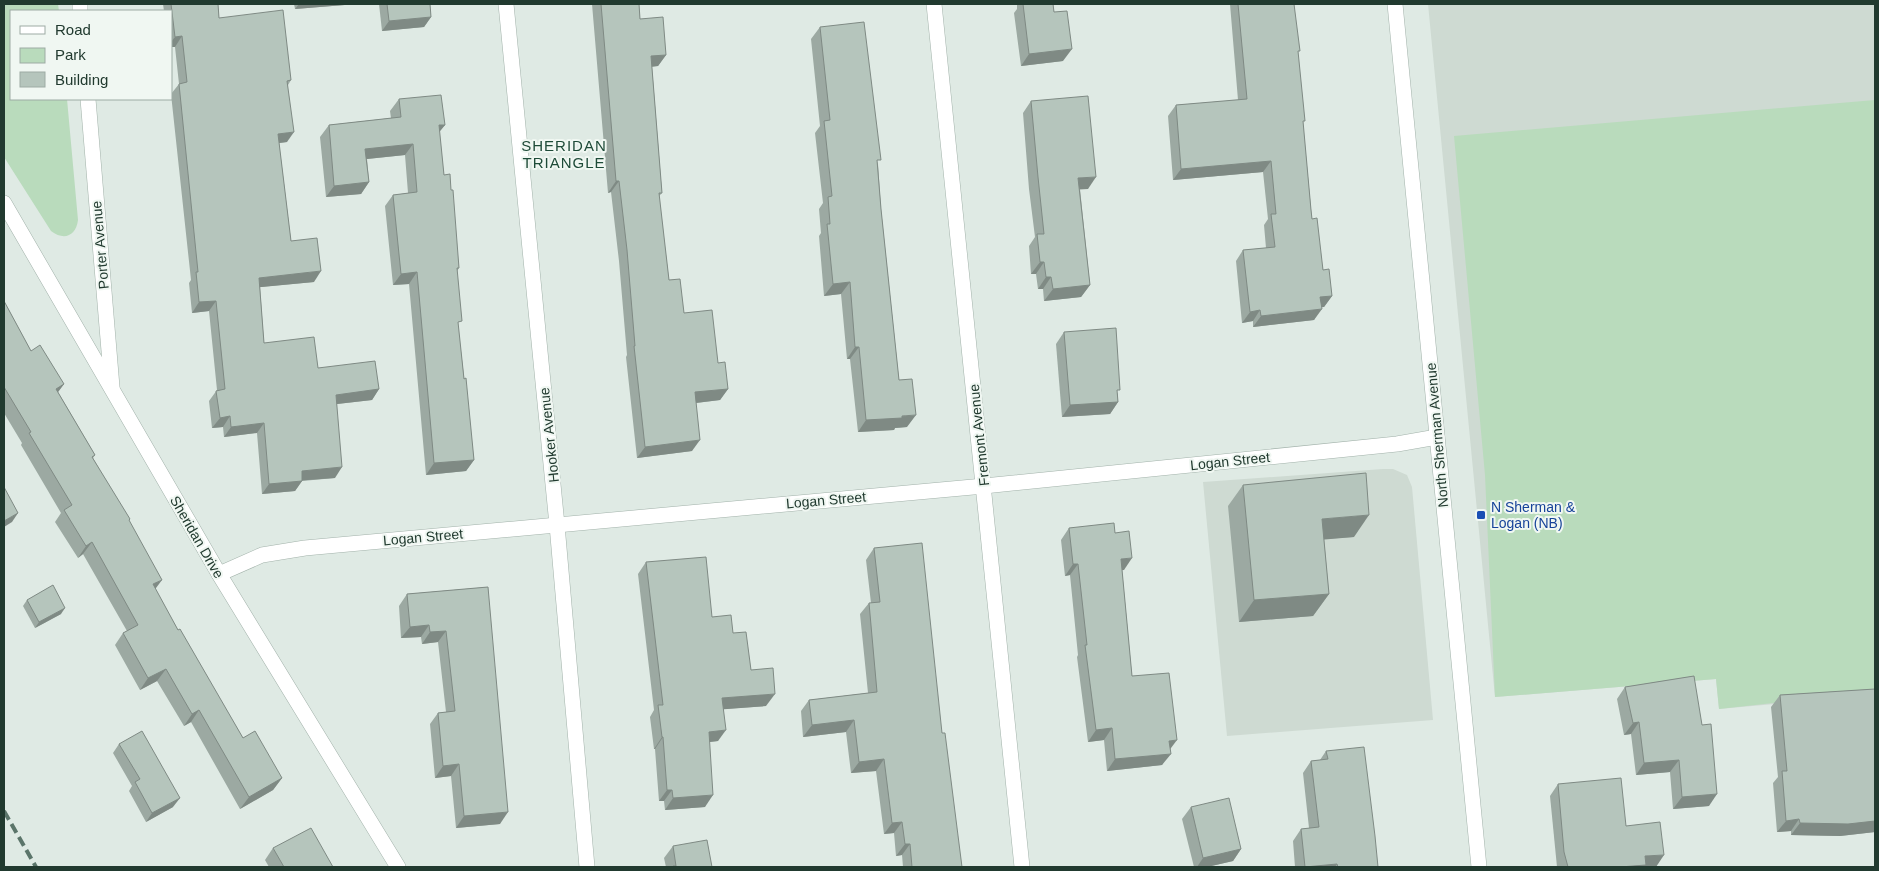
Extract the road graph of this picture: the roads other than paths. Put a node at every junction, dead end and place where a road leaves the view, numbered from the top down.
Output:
1 (506, 4) edge
2 (934, 4) edge
3 (1395, 4) edge
4 (88, 100) edge
5 (4, 203) edge
6 (112, 391) junction
7 (1437, 437) junction
8 (984, 486) junction
9 (557, 525) junction
10 (219, 574) junction
11 (398, 867) edge
12 (587, 867) edge
13 (1022, 867) edge
14 (1479, 867) edge

1 - 9 street, Hooker Avenue
2 - 8 street, Fremont Avenue
3 - 7 street, North Sherman Avenue
4 - 6 street, Porter Avenue
5 - 6 street, Sheridan Drive
6 - 10 street, Sheridan Drive
7 - 8 street, Logan Street
7 - 14 street, North Sherman Avenue
8 - 9 street, Logan Street
8 - 13 street, Fremont Avenue
9 - 10 street, Logan Street
9 - 12 street, Hooker Avenue
10 - 11 street, Sheridan Drive

